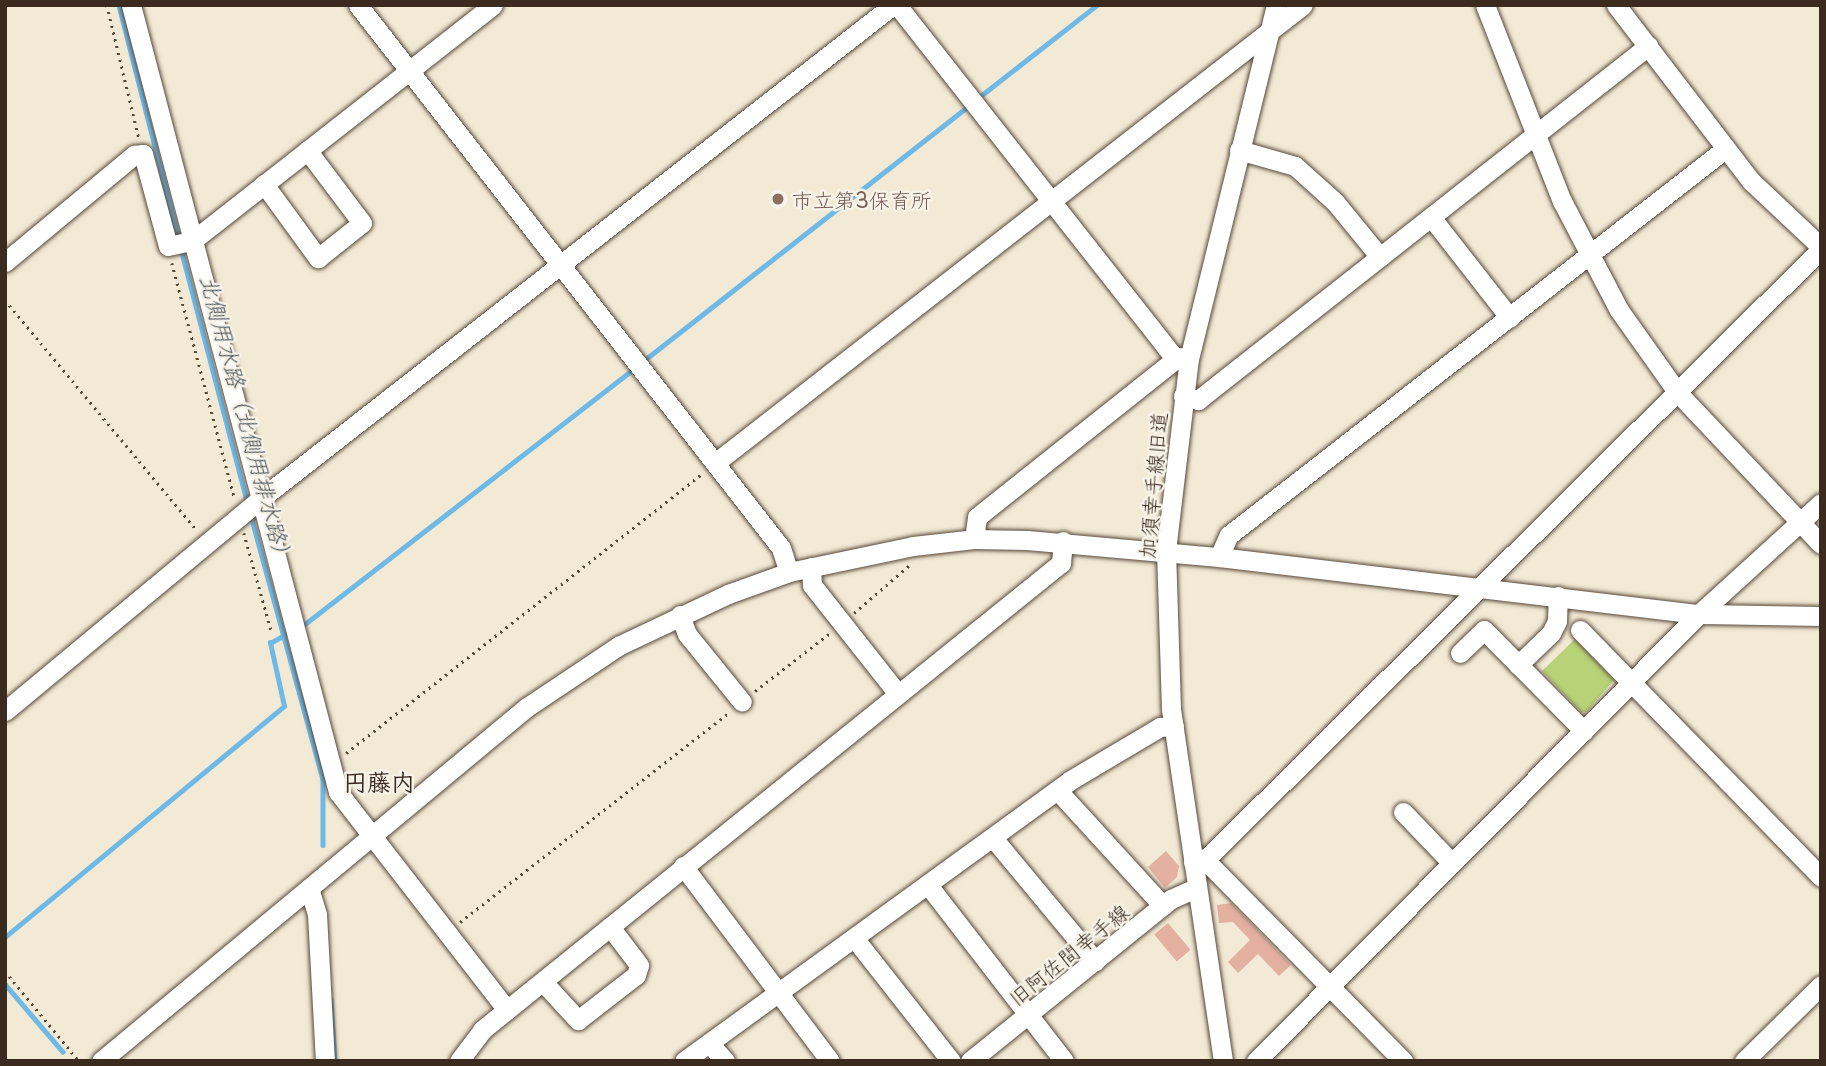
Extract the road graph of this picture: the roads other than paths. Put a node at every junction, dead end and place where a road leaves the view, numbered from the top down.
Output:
1 (131, 5) edge
2 (358, 5) edge
3 (493, 5) edge
4 (895, 5) edge
5 (1276, 5) edge
6 (1303, 5) edge
7 (1485, 5) edge
8 (1616, 5) edge
9 (1268, 33) junction
10 (1648, 46) junction
11 (409, 71) junction
12 (1536, 135) junction
13 (1239, 149) junction
14 (1725, 149) junction
15 (307, 150) junction
16 (264, 184) junction
17 (1051, 205) junction
18 (1431, 217) junction
19 (179, 243) junction
20 (1821, 248) edge
21 (1588, 256) junction
22 (1380, 257) junction
23 (5, 262) edge
24 (560, 264) junction
25 (1510, 318) junction
26 (1184, 358) junction
27 (1678, 393) junction
28 (1183, 396) junction
29 (715, 463) junction
30 (259, 500) junction
31 (1821, 503) edge
32 (1799, 521) junction
33 (974, 539) junction
34 (1063, 541) junction
35 (1821, 544) edge
36 (1166, 551) junction
37 (1219, 557) junction
38 (811, 567) junction
39 (789, 572) junction
40 (1480, 586) junction
41 (1558, 596) junction
42 (1699, 614) junction
43 (680, 615) junction
44 (1821, 616) edge
45 (1580, 630) dead end
46 (1460, 653) dead end
47 (1518, 665) junction
48 (1632, 684) junction
49 (898, 694) junction
50 (742, 702) road end
51 (5, 711) edge
52 (1174, 726) junction
53 (1584, 730) junction
54 (1059, 792) junction
55 (1403, 812) dead end
56 (370, 838) junction
57 (993, 838) junction
58 (1198, 861) junction
59 (1451, 862) junction
60 (683, 866) junction
61 (1821, 877) edge
62 (928, 885) junction
63 (309, 888) junction
64 (1196, 888) junction
65 (1163, 906) junction
66 (610, 927) junction
67 (855, 939) junction
68 (1095, 961) junction
69 (543, 982) junction
70 (1821, 985) edge
71 (1326, 986) junction
72 (777, 993) junction
73 (507, 1010) junction
74 (1029, 1014) junction
75 (709, 1043) junction
76 (101, 1061) edge
77 (325, 1061) edge
78 (459, 1061) edge
79 (684, 1061) edge
80 (724, 1061) edge
81 (830, 1061) edge
82 (951, 1061) edge
83 (970, 1061) edge
84 (1064, 1061) edge
85 (1223, 1061) edge
86 (1256, 1061) edge
87 (1403, 1061) edge
88 (1744, 1061) edge

1 - 19 street
2 - 11 street
3 - 11 street
4 - 17 street
4 - 24 street
5 - 9 street, 加須幸手線旧道
6 - 9 street
7 - 12 street
8 - 10 street
9 - 13 street, 加須幸手線旧道
9 - 17 street
10 - 12 street
10 - 14 street
11 - 15 street
11 - 24 street
12 - 18 street
12 - 21 street
13 - 22 street
13 - 26 street, 加須幸手線旧道
14 - 20 street
14 - 21 street
15 - 16 street
15 - 16 street
16 - 19 street
17 - 26 street
17 - 29 street
18 - 22 street
18 - 25 street
19 - 23 street
19 - 30 street
20 - 27 street
21 - 25 street
21 - 27 street
22 - 28 street
24 - 29 street
24 - 30 street
25 - 37 street
26 - 28 street, 加須幸手線旧道
26 - 33 street
27 - 32 street
27 - 40 street
28 - 36 street, 加須幸手線旧道
29 - 39 street
30 - 51 street
30 - 56 street
31 - 32 street
32 - 35 street
32 - 42 street
33 - 34 street
33 - 38 street
34 - 36 street
34 - 49 street
36 - 37 street
36 - 52 street, 加須幸手線旧道
37 - 40 street
38 - 39 street
38 - 49 street
39 - 43 street
40 - 41 street
40 - 58 street
41 - 42 street
41 - 47 street
42 - 44 street
42 - 48 street
43 - 50 street
43 - 56 street
45 - 48 street
46 - 47 street
47 - 53 street
48 - 53 street
48 - 61 street
49 - 60 street
52 - 54 street
52 - 58 street, 加須幸手線旧道
53 - 59 street
54 - 57 street
54 - 65 street
55 - 59 street
56 - 63 street
56 - 73 street
57 - 62 street
57 - 68 street
58 - 64 street, 加須幸手線旧道
58 - 71 street
59 - 71 street
60 - 66 street
60 - 72 street
62 - 67 street
62 - 74 street
63 - 76 street
63 - 77 street
64 - 65 street, 旧阿佐間幸手線
64 - 85 street, 加須幸手線旧道
65 - 68 street, 旧阿佐間幸手線
66 - 69 street
66 - 69 street
67 - 72 street
67 - 82 street
68 - 74 street, 旧阿佐間幸手線
69 - 73 street
70 - 88 street
71 - 86 street
71 - 87 street
72 - 75 street
72 - 81 street
73 - 78 street
74 - 83 street, 旧阿佐間幸手線
74 - 84 street
75 - 79 street
75 - 80 street

